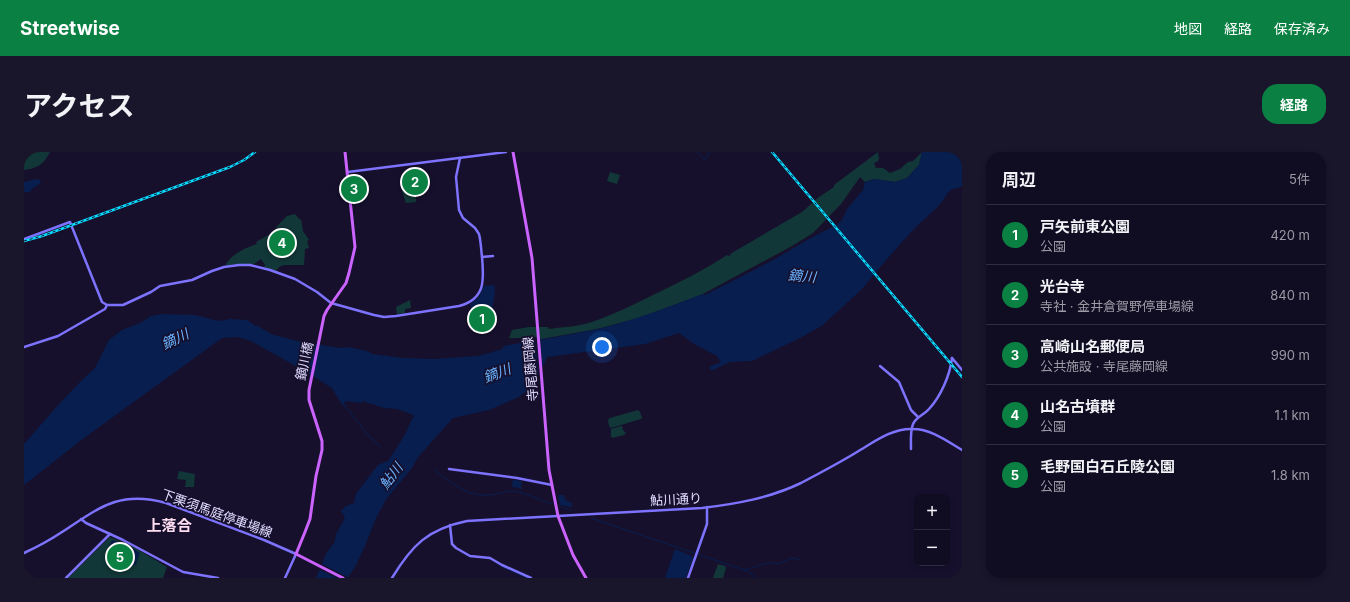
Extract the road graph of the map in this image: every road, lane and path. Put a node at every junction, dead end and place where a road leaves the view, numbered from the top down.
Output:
1 (345, 152) edge
2 (506, 152) edge
3 (513, 152) edge
4 (460, 158) junction
5 (348, 172) junction
6 (24, 239) edge
7 (493, 256) dead end
8 (482, 257) junction
9 (331, 303) junction
10 (107, 305) junction
11 (24, 347) edge
12 (880, 366) dead end
13 (962, 370) edge
14 (918, 417) junction
15 (912, 429) junction
16 (911, 449) dead end
17 (962, 450) edge
18 (449, 469) dead end
19 (552, 485) junction
20 (707, 507) junction
21 (558, 516) junction
22 (81, 519) junction
23 (450, 525) junction
24 (110, 534) junction
25 (24, 552) edge
26 (297, 555) junction
27 (66, 578) edge
28 (218, 578) edge
29 (285, 578) edge
30 (343, 578) edge
31 (392, 578) edge
32 (531, 578) edge
33 (586, 578) edge
34 (688, 578) edge

1 - 5 main road
2 - 4 street
3 - 19 main road, 寺尾藤岡線
4 - 5 street
4 - 8 street
5 - 9 main road
6 - 10 street
7 - 8 street
8 - 9 street
9 - 10 street
9 - 26 main road, 鏑川橋
10 - 11 street
12 - 14 street
13 - 14 street
14 - 15 street
15 - 16 street
15 - 17 street, 鮎川通り
15 - 20 street, 鮎川通り
18 - 19 street
19 - 21 main road, 寺尾藤岡線
20 - 21 street, 鮎川通り
20 - 34 street
21 - 23 street, 鮎川通り
21 - 33 main road, 寺尾藤岡線
22 - 24 street
22 - 25 street, 下栗須馬庭停車場線
22 - 26 street, 下栗須馬庭停車場線
23 - 31 street, 鮎川通り
23 - 32 street
24 - 27 street
24 - 28 street
26 - 29 street
26 - 30 main road

